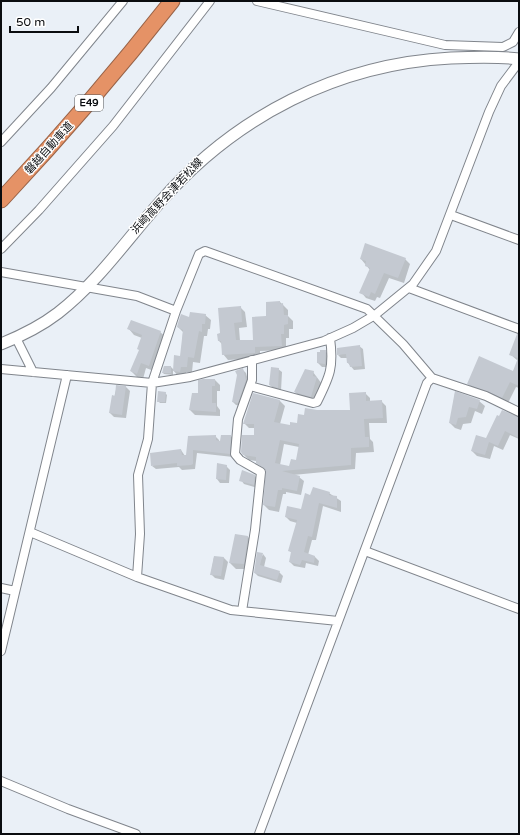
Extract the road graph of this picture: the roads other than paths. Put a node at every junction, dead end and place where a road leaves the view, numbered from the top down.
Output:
1 (123, 1) edge
2 (172, 1) edge
3 (210, 1) edge
4 (257, 1) edge
5 (519, 32) edge
6 (519, 60) edge
7 (1, 142) edge
8 (1, 200) edge
9 (451, 215) junction
10 (519, 240) edge
11 (1, 249) edge
12 (1, 272) edge
13 (86, 287) junction
14 (409, 288) junction
15 (176, 311) junction
16 (375, 315) junction
17 (519, 329) edge
18 (16, 338) junction
19 (330, 338) junction
20 (1, 344) edge
21 (252, 360) junction
22 (1, 369) edge
23 (33, 372) junction
24 (67, 375) junction
25 (432, 378) junction
26 (152, 383) junction
27 (250, 386) junction
28 (519, 412) edge
29 (30, 532) junction
30 (365, 551) junction
31 (137, 577) junction
32 (1, 588) edge
33 (15, 591) junction
34 (519, 609) edge
35 (242, 611) junction
36 (338, 620) junction
37 (1, 651) edge
38 (1, 781) edge
39 (136, 834) edge
40 (259, 834) edge

1 - 7 street
2 - 8 highway, 磐越自動車道 / E49
3 - 11 street
4 - 5 street
6 - 9 street
6 - 13 main road, 浜崎高野会津若松線
9 - 10 street
9 - 14 street
12 - 13 street
13 - 15 street
13 - 18 main road, 浜崎高野会津若松線
14 - 16 street
14 - 17 street
15 - 16 street
15 - 26 street
16 - 19 street
16 - 25 street
18 - 20 main road, 浜崎高野会津若松線
18 - 23 street
19 - 21 street
19 - 27 street
21 - 26 street
21 - 27 street
22 - 23 street
23 - 24 street
24 - 26 street
24 - 29 street
25 - 28 street
25 - 30 street
26 - 31 street
27 - 35 street
29 - 31 street
29 - 33 street
30 - 34 street
30 - 36 street
31 - 35 street
32 - 33 street
33 - 37 street
35 - 36 street
36 - 40 street
38 - 39 street

